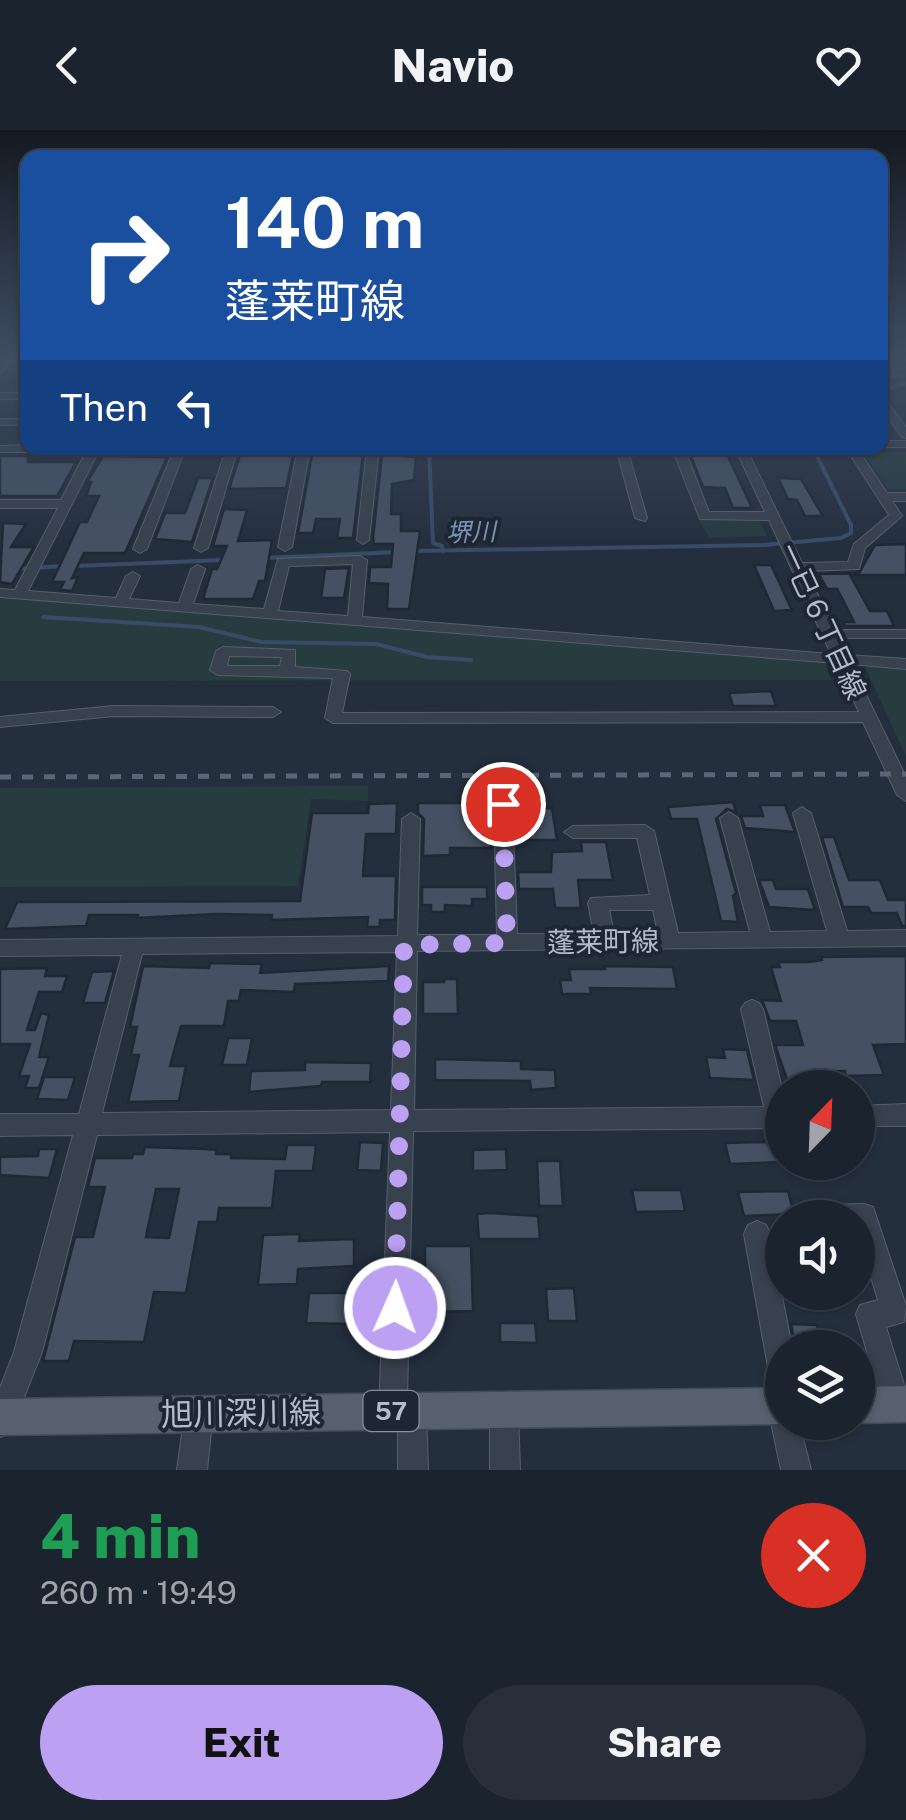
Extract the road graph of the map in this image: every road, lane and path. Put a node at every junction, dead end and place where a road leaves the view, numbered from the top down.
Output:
1 (90, 455) edge
2 (177, 455) edge
3 (230, 455) edge
4 (303, 455) edge
5 (371, 455) edge
6 (622, 455) edge
7 (681, 455) edge
8 (744, 455) edge
9 (857, 455) edge
10 (884, 497) junction
11 (906, 497) edge
12 (0, 504) edge
13 (63, 510) junction
14 (0, 516) edge
15 (773, 516) junction
16 (642, 518) dead end
17 (363, 540) dead end
18 (285, 547) dead end
19 (140, 548) dead end
20 (201, 548) dead end
21 (797, 567) junction
22 (198, 569) dead end
23 (133, 576) dead end
24 (0, 593) edge
25 (20, 594) junction
26 (122, 602) junction
27 (185, 608) junction
28 (270, 614) junction
29 (355, 621) junction
30 (830, 634) junction
31 (906, 634) edge
32 (843, 659) junction
33 (906, 664) edge
34 (287, 671) dead end
35 (273, 712) dead end
36 (868, 716) junction
37 (0, 722) edge
38 (906, 795) edge
39 (503, 804) dead end
40 (802, 814) dead end
41 (728, 818) dead end
42 (410, 819) dead end
43 (573, 832) dead end
44 (661, 902) junction
45 (762, 938) junction
46 (839, 938) junction
47 (906, 938) edge
48 (670, 940) junction
49 (605, 941) junction
50 (507, 943) junction
51 (404, 945) junction
52 (134, 947) junction
53 (0, 948) edge
54 (752, 1010) dead end
55 (768, 1070) edge
56 (906, 1115) edge
57 (875, 1116) edge
58 (765, 1117) edge
59 (402, 1120) junction
60 (88, 1124) junction
61 (0, 1125) edge
62 (757, 1234) dead end
63 (875, 1250) edge
64 (775, 1330) edge
65 (875, 1404) edge
66 (901, 1404) edge
67 (765, 1407) edge
68 (504, 1410) junction
69 (402, 1411) junction
70 (199, 1414) junction
71 (1, 1419) edge
72 (790, 1440) edge
73 (192, 1470) edge
74 (413, 1470) edge
75 (505, 1470) edge
76 (796, 1470) edge

1 - 13 street
2 - 19 street
3 - 20 street
4 - 18 street
5 - 17 street
6 - 16 street
7 - 15 street
8 - 15 street, 一已６丁目線
9 - 10 street
10 - 11 street
10 - 21 street
12 - 13 street
13 - 14 street
13 - 25 street
15 - 21 street, 一已６丁目線
21 - 30 street, 一已６丁目線
22 - 27 street
23 - 26 street
24 - 25 street
25 - 26 street
26 - 27 street
27 - 28 street
28 - 29 street
28 - 29 street
29 - 32 street
30 - 31 street
30 - 32 street, 一已６丁目線
32 - 33 street
32 - 36 street, 一已６丁目線
34 - 36 street
35 - 37 street
36 - 38 street, 一已６丁目線
39 - 50 street
40 - 46 street
41 - 45 street
42 - 51 street
43 - 44 street
44 - 48 street
44 - 49 street
45 - 46 street, 蓬莱町線
45 - 48 street, 蓬莱町線
46 - 47 street, 蓬莱町線
48 - 49 street, 蓬莱町線
49 - 50 street, 蓬莱町線
50 - 51 street, 蓬莱町線
51 - 52 street, 蓬莱町線
51 - 59 street
52 - 53 street, 蓬莱町線
52 - 60 street
54 - 55 street
56 - 57 street
58 - 59 street
59 - 60 street
59 - 69 street
60 - 61 street
60 - 71 street
62 - 64 street
63 - 66 street
65 - 66 main road
67 - 68 main road, 旭川深川線 / 57
68 - 69 main road, 旭川深川線 / 57
68 - 75 street
69 - 70 main road, 旭川深川線 / 57
69 - 74 street
70 - 71 main road, 旭川深川線 / 57
70 - 73 street
72 - 76 street

